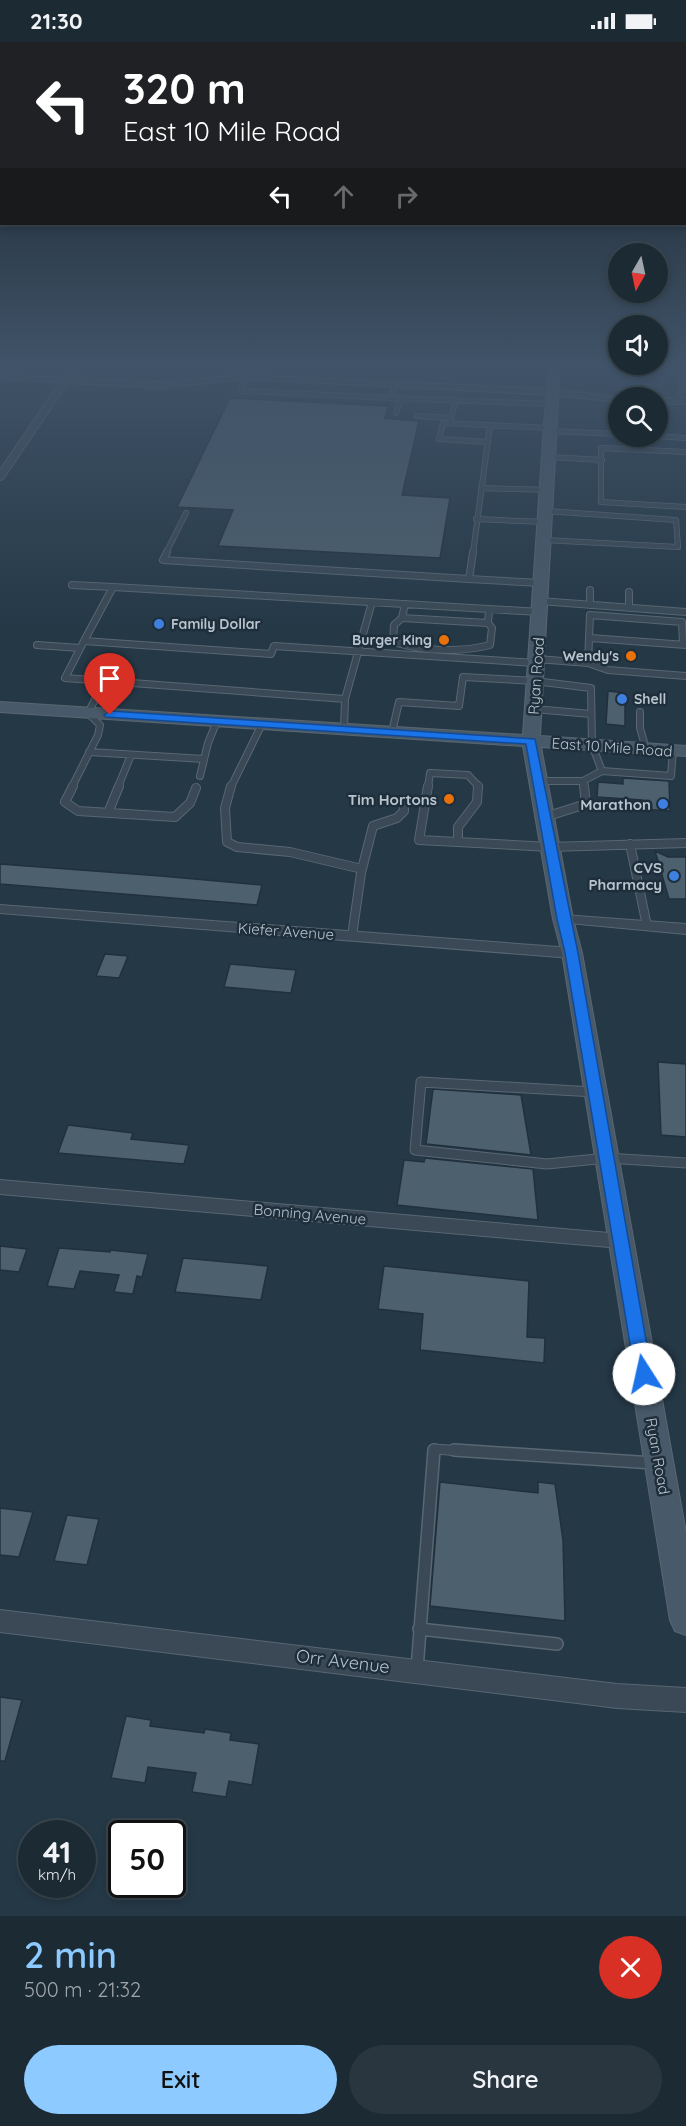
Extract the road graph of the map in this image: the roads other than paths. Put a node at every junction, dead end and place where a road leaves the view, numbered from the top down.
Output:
1 (16, 453) edge
2 (486, 453) edge
3 (549, 453) edge
4 (601, 453) edge
5 (549, 457) junction
6 (602, 460) junction
7 (0, 477) edge
8 (481, 488) junction
9 (547, 490) junction
10 (686, 507) edge
11 (186, 513) dead end
12 (545, 517) junction
13 (476, 519) junction
14 (544, 540) junction
15 (469, 579) junction
16 (541, 583) junction
17 (72, 585) dead end
18 (113, 587) junction
19 (590, 590) dead end
20 (629, 592) dead end
21 (372, 602) junction
22 (405, 604) junction
23 (590, 605) junction
24 (540, 606) junction
25 (629, 608) junction
26 (489, 609) junction
27 (686, 612) edge
28 (402, 618) junction
29 (488, 623) junction
30 (590, 638) junction
31 (38, 645) dead end
32 (82, 645) junction
33 (684, 645) edge
34 (358, 652) junction
35 (537, 661) junction
36 (588, 663) junction
37 (686, 676) edge
38 (105, 680) junction
39 (536, 681) junction
40 (345, 699) junction
41 (0, 707) edge
42 (534, 709) junction
43 (640, 712) dead end
44 (88, 713) junction
45 (591, 714) junction
46 (217, 721) junction
47 (262, 724) junction
48 (344, 729) junction
49 (392, 732) junction
50 (531, 741) junction
51 (592, 745) junction
52 (646, 748) junction
53 (680, 751) edge
54 (89, 752) junction
55 (131, 754) junction
56 (204, 759) junction
57 (602, 771) junction
58 (200, 776) dead end
59 (539, 781) junction
60 (583, 781) junction
61 (196, 788) dead end
62 (404, 802) dead end
63 (108, 813) junction
64 (545, 817) junction
65 (458, 842) junction
66 (686, 843) edge
67 (630, 844) junction
68 (550, 847) junction
69 (362, 869) junction
70 (0, 909) edge
71 (563, 919) junction
72 (647, 926) junction
73 (686, 929) edge
74 (352, 936) junction
75 (572, 953) junction
76 (595, 1092) junction
77 (607, 1158) junction
78 (686, 1163) edge
79 (0, 1187) edge
80 (621, 1241) junction
81 (659, 1463) junction
82 (679, 1540) edge
83 (686, 1620) edge
84 (0, 1622) edge
85 (419, 1629) junction
86 (557, 1644) dead end
87 (417, 1670) junction
88 (686, 1700) edge

1 - 7 street
2 - 8 lane
3 - 5 main road, Ryan Road
4 - 6 lane
5 - 6 lane
5 - 9 main road, Ryan Road
6 - 10 lane
8 - 9 lane
8 - 13 lane
9 - 12 main road, Ryan Road
11 - 15 lane
12 - 13 lane
12 - 14 main road, Ryan Road
12 - 14 lane
13 - 15 lane
14 - 16 main road, Ryan Road
15 - 16 lane
16 - 24 main road, Ryan Road
17 - 18 lane
18 - 21 lane
18 - 32 lane
19 - 23 lane
20 - 25 lane
21 - 22 lane
21 - 34 lane
22 - 26 lane
22 - 28 lane
23 - 24 lane
23 - 25 lane
24 - 26 lane
24 - 35 main road, Ryan Road
25 - 27 lane
26 - 29 lane
28 - 29 lane
28 - 29 lane
30 - 33 lane
30 - 33 lane
30 - 36 lane
31 - 32 lane
32 - 34 lane
32 - 38 lane
34 - 35 lane
34 - 40 lane
35 - 36 lane
35 - 39 main road, Ryan Road
36 - 37 lane
38 - 40 lane
38 - 44 lane
39 - 42 main road, Ryan Road
39 - 45 lane
39 - 49 lane
40 - 48 lane
41 - 44 main road, East 10 Mile Road
42 - 45 lane
42 - 50 main road, Ryan Road
43 - 52 lane
44 - 46 main road, East 10 Mile Road
44 - 54 lane
45 - 51 lane
46 - 47 main road, East 10 Mile Road
46 - 56 lane
47 - 48 main road, East 10 Mile Road
47 - 69 lane
48 - 49 main road, East 10 Mile Road
49 - 50 main road, East 10 Mile Road
50 - 51 main road, East 10 Mile Road
50 - 59 main road, Ryan Road
51 - 52 main road, East 10 Mile Road
51 - 57 lane
52 - 53 main road, East 10 Mile Road
53 - 57 lane
54 - 55 lane
54 - 63 lane
55 - 56 lane
55 - 63 lane
56 - 58 lane
57 - 60 lane
59 - 60 lane
59 - 64 main road, Ryan Road
60 - 64 lane
61 - 63 lane
62 - 69 lane
64 - 68 main road, Ryan Road
65 - 65 lane
65 - 68 lane
66 - 67 lane
67 - 68 lane
67 - 72 lane
68 - 71 main road, Ryan Road
69 - 74 lane
70 - 74 street, Kiefer Avenue
71 - 72 street
71 - 75 main road, Ryan Road
72 - 73 street
74 - 75 street, Kiefer Avenue
75 - 76 main road, Ryan Road
76 - 77 main road, Ryan Road
76 - 77 lane
77 - 78 lane
77 - 80 main road, Ryan Road
79 - 80 street, Bonning Avenue
80 - 81 main road, Ryan Road
81 - 82 main road, Ryan Road
81 - 85 lane
82 - 83 main road, Ryan Road
84 - 87 street, Orr Avenue
85 - 86 lane
85 - 87 lane
87 - 88 street, Orr Avenue

